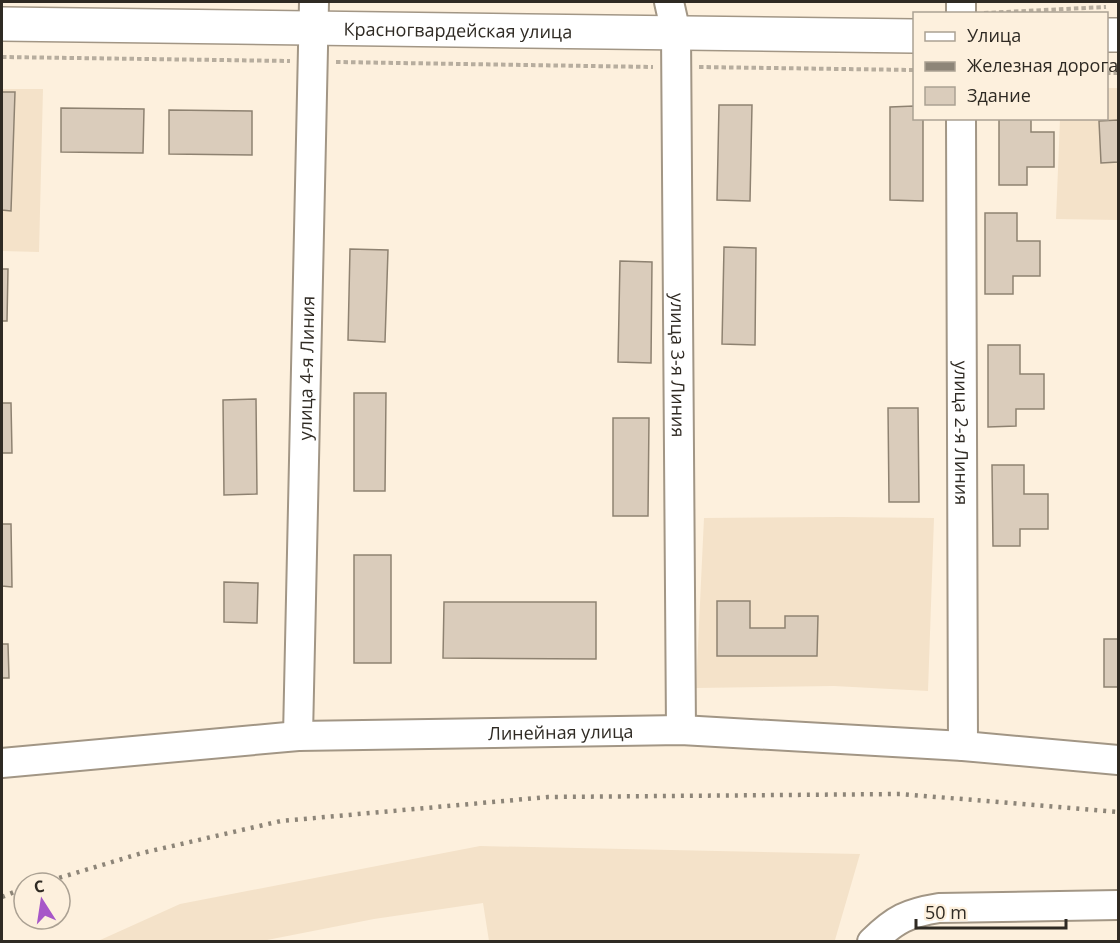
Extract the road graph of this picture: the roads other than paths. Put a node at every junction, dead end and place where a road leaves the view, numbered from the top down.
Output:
1 (315, 15) edge
2 (673, 17) edge
3 (2, 24) edge
4 (913, 36) edge
5 (961, 120) edge
6 (681, 730) junction
7 (298, 736) junction
8 (963, 746) junction
9 (1119, 760) edge
10 (2, 763) edge
11 (1119, 905) edge
12 (872, 942) edge

1 - 2 main road, Красногвардейская улица
1 - 3 main road, Красногвардейская улица
1 - 7 street, улица 4-я Линия
2 - 4 main road, Красногвардейская улица
2 - 6 street, улица 3-я Линия
5 - 8 street, улица 2-я Линия
6 - 7 street, Линейная улица
6 - 8 street, Линейная улица
7 - 10 street, Линейная улица
8 - 9 street, Линейная улица
11 - 12 street

